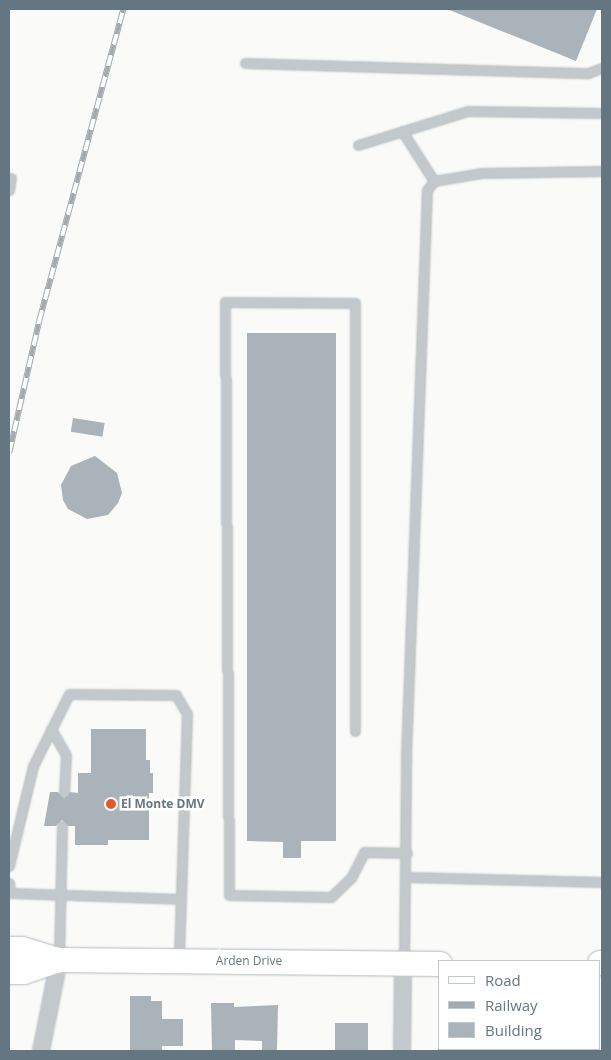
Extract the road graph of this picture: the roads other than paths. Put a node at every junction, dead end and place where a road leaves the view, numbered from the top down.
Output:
1 (245, 63) dead end
2 (602, 68) edge
3 (602, 113) edge
4 (402, 131) junction
5 (358, 145) dead end
6 (602, 171) edge
7 (11, 178) dead end
8 (434, 181) junction
9 (9, 190) edge
10 (51, 729) junction
11 (355, 731) dead end
12 (64, 792) dead end
13 (62, 826) dead end
14 (407, 853) junction
15 (9, 866) edge
16 (407, 876) junction
17 (9, 882) edge
18 (602, 882) edge
19 (59, 895) junction
20 (181, 899) junction
21 (9, 949) edge
22 (59, 960) junction
23 (179, 960) junction
24 (438, 964) edge
25 (403, 965) junction
26 (9, 972) edge
27 (41, 1051) edge
28 (402, 1051) edge

1 - 2 lane
3 - 4 lane
4 - 5 lane
4 - 8 lane
6 - 8 lane
7 - 9 lane
8 - 14 lane
10 - 12 lane
10 - 15 lane
10 - 20 lane
11 - 14 lane
13 - 19 lane
14 - 16 lane
16 - 18 lane
16 - 25 lane
17 - 19 lane
19 - 20 lane
19 - 22 lane
20 - 23 lane
21 - 22 street, Arden Drive
22 - 23 street, Arden Drive
22 - 26 street, Arden Drive
22 - 27 street
23 - 25 street, Arden Drive
24 - 25 street, Arden Drive
25 - 28 street

